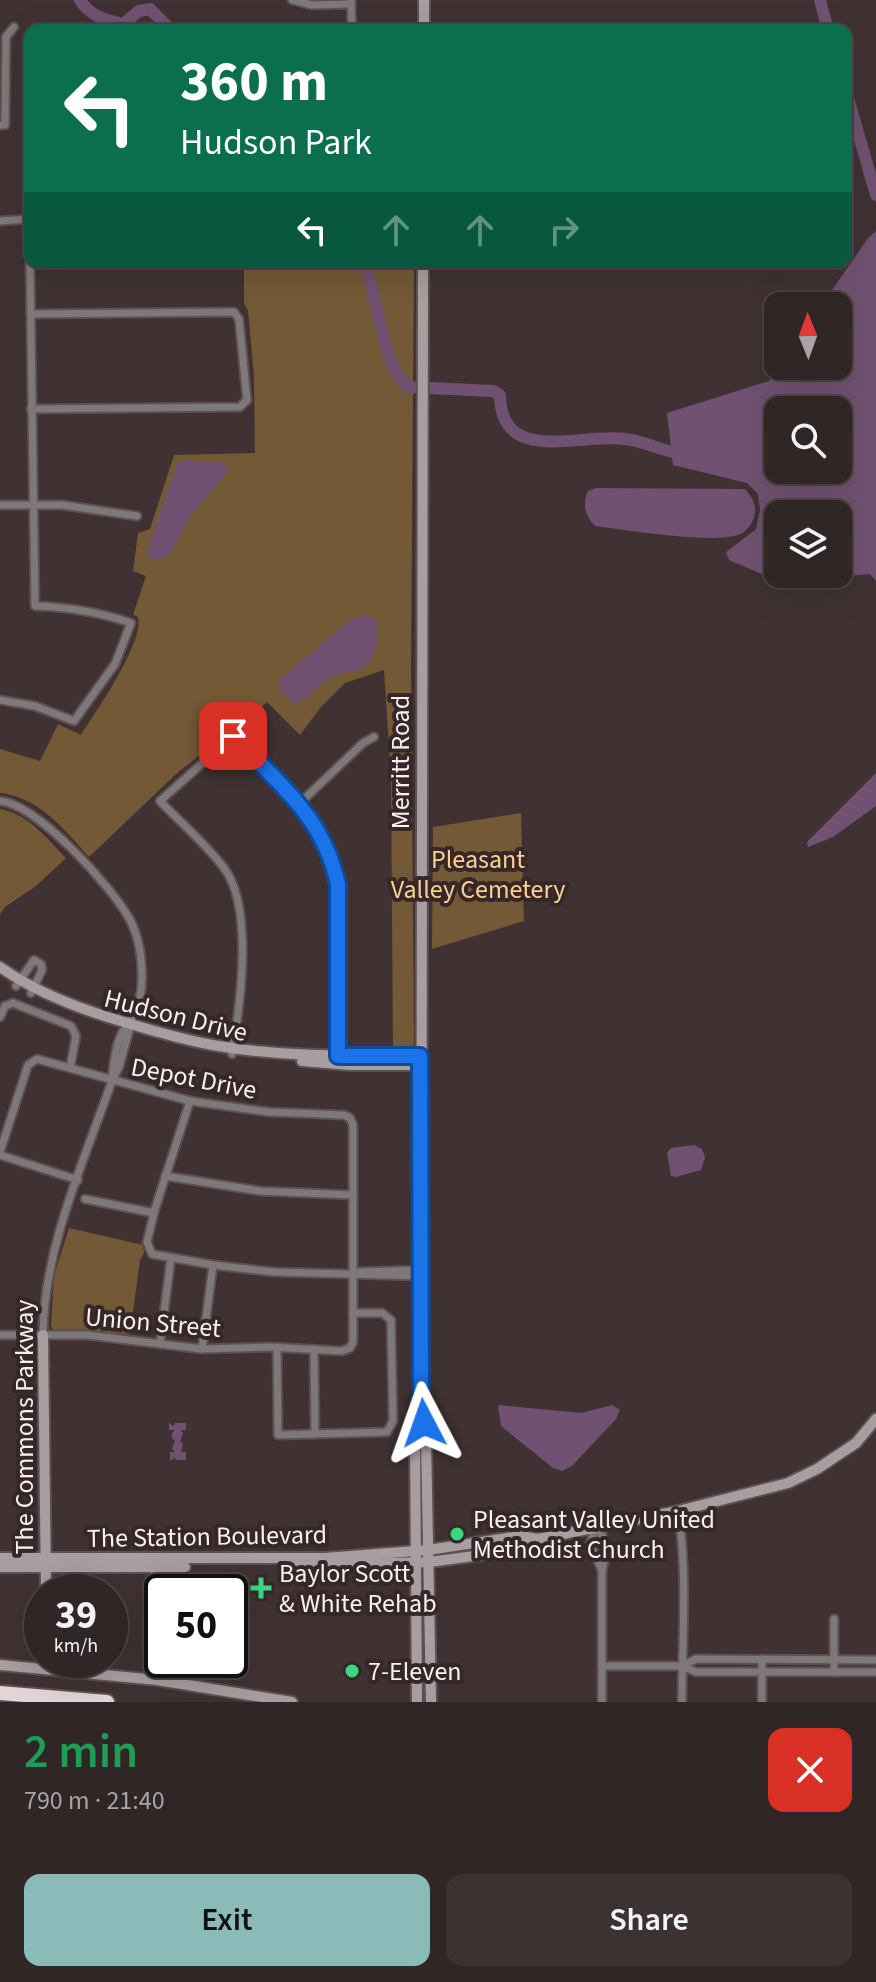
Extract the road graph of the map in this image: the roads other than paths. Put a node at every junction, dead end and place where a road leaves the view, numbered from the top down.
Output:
1 (292, 0) edge
2 (424, 0) edge
3 (351, 2) edge
4 (352, 24) edge
5 (424, 24) edge
6 (14, 27) dead end
7 (0, 125) edge
8 (24, 219) edge
9 (0, 221) edge
10 (30, 268) edge
11 (423, 268) edge
12 (31, 314) junction
13 (31, 409) junction
14 (0, 505) edge
15 (33, 505) junction
16 (137, 516) dead end
17 (0, 700) edge
18 (374, 737) dead end
19 (0, 801) edge
20 (299, 804) junction
21 (0, 967) edge
22 (0, 974) edge
23 (18, 983) junction
24 (32, 990) junction
25 (0, 1017) edge
26 (129, 1028) junction
27 (233, 1051) junction
28 (338, 1056) junction
29 (420, 1060) junction
30 (70, 1068) junction
31 (112, 1081) junction
32 (190, 1101) junction
33 (0, 1153) edge
34 (165, 1176) junction
35 (78, 1180) junction
36 (353, 1195) junction
37 (85, 1199) dead end
38 (154, 1213) junction
39 (171, 1258) junction
40 (213, 1265) junction
41 (353, 1273) junction
42 (420, 1273) junction
43 (353, 1313) junction
44 (0, 1335) edge
45 (43, 1335) junction
46 (160, 1344) junction
47 (277, 1347) junction
48 (202, 1349) junction
49 (314, 1349) junction
50 (421, 1407) junction
51 (876, 1419) edge
52 (315, 1434) junction
53 (678, 1511) junction
54 (596, 1527) junction
55 (428, 1556) junction
56 (415, 1557) junction
57 (0, 1558) edge
58 (156, 1563) junction
59 (46, 1564) junction
60 (0, 1567) edge
61 (602, 1570) junction
62 (46, 1574) edge
63 (156, 1574) edge
64 (834, 1619) dead end
65 (762, 1659) junction
66 (834, 1659) junction
67 (876, 1660) edge
68 (24, 1664) edge
69 (0, 1665) edge
70 (602, 1666) junction
71 (682, 1666) junction
72 (762, 1672) junction
73 (834, 1672) junction
74 (876, 1672) edge
75 (128, 1676) edge
76 (165, 1681) joint
77 (0, 1693) edge
78 (107, 1702) edge
79 (292, 1702) edge
80 (417, 1702) edge
81 (431, 1702) edge
82 (602, 1702) edge
83 (682, 1702) edge
84 (762, 1702) edge

1 - 3 street
2 - 5 main road
3 - 4 street
6 - 7 street
8 - 9 street
10 - 12 street
11 - 29 main road, Merritt Road
12 - 13 street
12 - 13 street
13 - 15 street
14 - 15 street
15 - 16 street
15 - 17 street
18 - 20 street
19 - 26 street, The Commons Parkway
20 - 27 street
20 - 28 street
21 - 23 main road, Hudson Drive
22 - 23 main road, Hudson Drive
23 - 24 main road, Hudson Drive
23 - 24 street
24 - 26 main road, Hudson Drive
25 - 30 street
26 - 27 main road, Hudson Drive
26 - 31 street, The Commons Parkway
27 - 28 main road, Hudson Drive
27 - 29 main road, Hudson Drive
28 - 29 main road, Hudson Drive
29 - 42 main road, Merritt Road
30 - 31 street, Depot Drive
30 - 33 street, Depot Drive
31 - 32 street, Depot Drive
31 - 35 street, The Commons Parkway
32 - 34 street
32 - 36 street, Depot Drive
33 - 35 street
34 - 36 street
34 - 38 street
35 - 45 street, The Commons Parkway
36 - 41 street
37 - 38 street
38 - 39 street
39 - 40 street
39 - 46 street
40 - 41 street
40 - 48 street
41 - 42 street
41 - 43 street
42 - 50 main road, Merritt Road
43 - 49 street, Union Street
43 - 52 street
44 - 45 street, Union Street
45 - 46 street, Union Street
45 - 59 main road, The Commons Parkway
46 - 48 street, Union Street
47 - 48 street, Union Street
47 - 49 street, Union Street
47 - 52 street
49 - 52 street
50 - 55 main road, Merritt Road
50 - 56 main road, Merritt Road
51 - 53 main road, The Station Boulevard
53 - 54 main road, The Station Boulevard
53 - 71 street
54 - 55 main road, The Station Boulevard
54 - 61 street
54 - 61 street
55 - 56 main road, The Station Boulevard
55 - 81 main road, Merritt Road
56 - 58 main road, The Station Boulevard
56 - 80 main road, Merritt Road
57 - 59 main road, The Station Boulevard
58 - 59 main road, The Station Boulevard
58 - 63 main road
59 - 60 main road, The Station Boulevard
59 - 62 main road, The Commons Parkway
61 - 70 street
64 - 66 street
65 - 66 street
65 - 71 street
65 - 72 street
66 - 67 street
66 - 73 street
68 - 69 main road
70 - 71 street
70 - 82 street
71 - 72 street
71 - 83 street
72 - 73 street
72 - 84 street
73 - 74 street
75 - 76 main road
76 - 79 main road
77 - 78 highway

